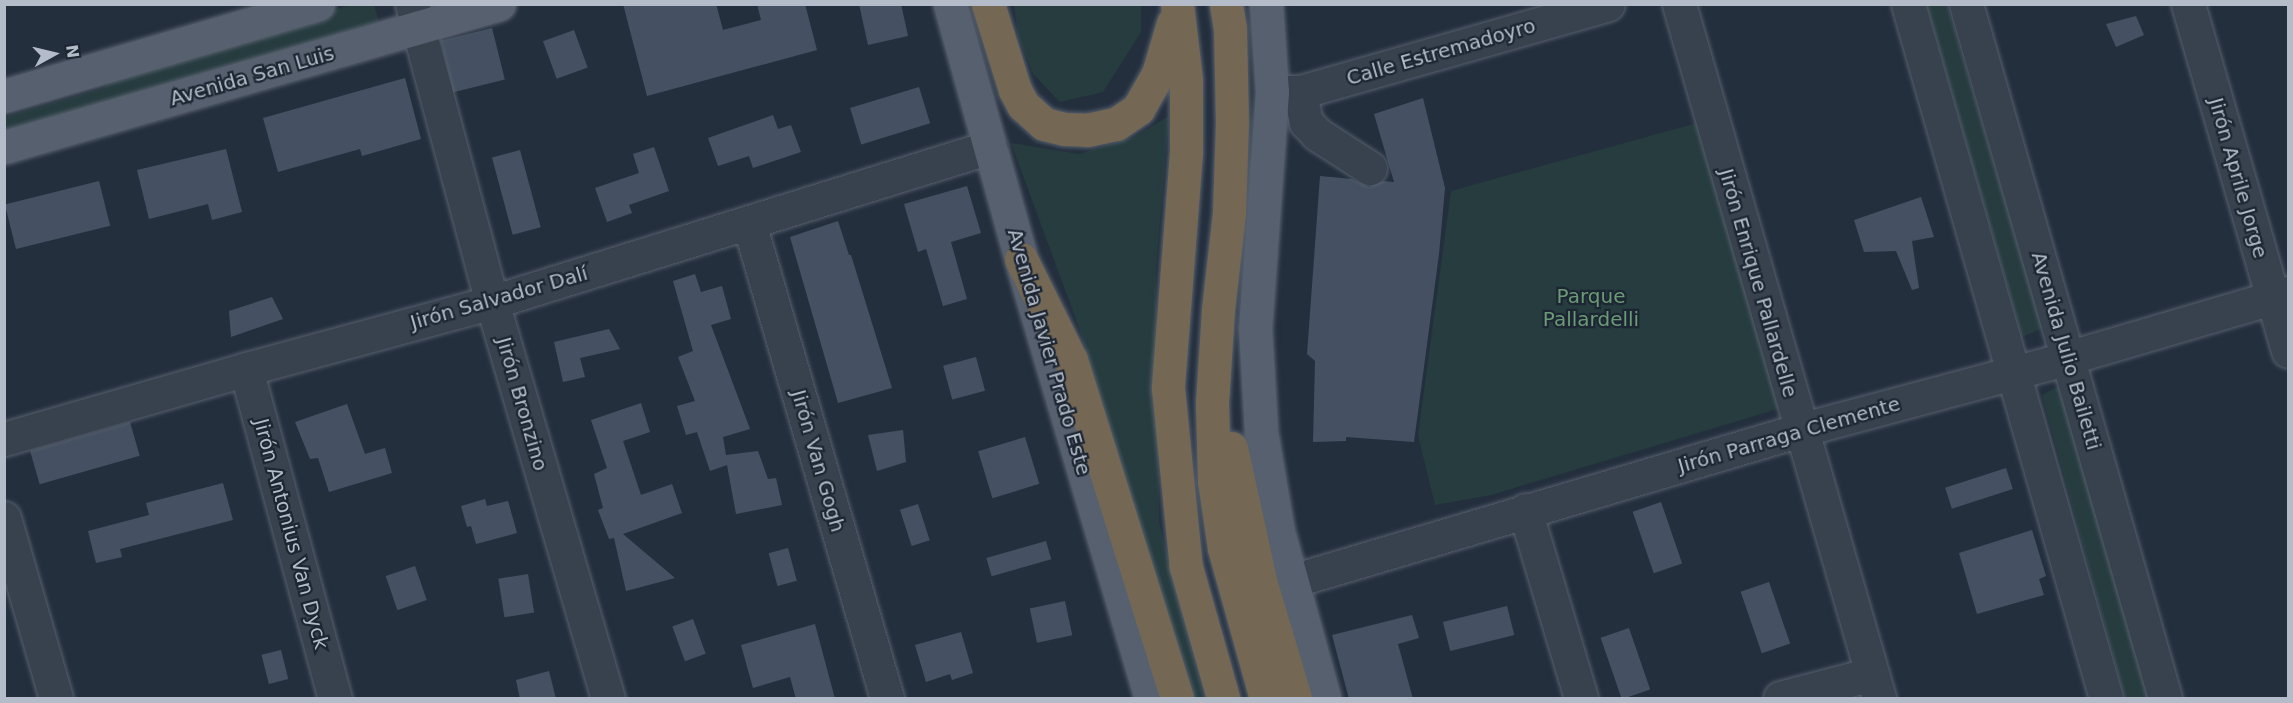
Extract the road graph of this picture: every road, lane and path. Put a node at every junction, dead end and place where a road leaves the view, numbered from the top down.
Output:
1 (318, 4) edge
2 (499, 4) edge
3 (950, 4) edge
4 (988, 4) edge
5 (1226, 4) edge
6 (1266, 4) edge
7 (1608, 4) edge
8 (1678, 4) edge
9 (1908, 4) edge
10 (1966, 4) edge
11 (2188, 4) edge
12 (1177, 5) edge
13 (415, 16) edge
14 (1286, 92) junction
15 (4, 96) edge
16 (4, 147) edge
17 (990, 147) junction
18 (1370, 168) dead end
19 (749, 223) junction
20 (1021, 259) junction
21 (2281, 295) edge
22 (492, 302) junction
23 (1218, 310) junction
24 (2289, 351) edge
25 (2067, 358) junction
26 (246, 369) junction
27 (2013, 373) junction
28 (1800, 430) junction
29 (4, 439) edge
30 (1525, 510) junction
31 (4, 518) edge
32 (1292, 581) junction
33 (1876, 686) edge
34 (56, 699) edge
35 (335, 699) edge
36 (608, 699) edge
37 (887, 699) edge
38 (1151, 699) edge
39 (1177, 699) edge
40 (1223, 699) edge
41 (1266, 699) edge
42 (1295, 699) edge
43 (1324, 699) edge
44 (1581, 699) edge
45 (1780, 699) edge
46 (2106, 699) edge
47 (2165, 699) edge

1 - 15 main road
2 - 13 main road, Avenida San Luis
3 - 17 main road, Avenida Javier Prado Este
4 - 12 highway
5 - 23 highway
6 - 14 main road
7 - 14 street, Calle Estremadoyro
8 - 28 street, Jirón Enrique Pallardelle
9 - 27 street
10 - 25 street, Avenida Julio Bailetti
11 - 21 street, Jirón Aprile Jorge
12 - 40 highway
13 - 16 main road, Avenida San Luis
13 - 22 street, Jirón Bronzino
14 - 18 street
14 - 32 main road
17 - 19 street, Jirón Salvador Dalí
17 - 20 main road, Avenida Javier Prado Este
19 - 22 street, Jirón Salvador Dalí
19 - 37 street, Jirón Van Gogh
20 - 38 main road, Avenida Javier Prado Este
20 - 39 highway
21 - 24 street, Jirón Aprile Jorge
21 - 25 street, Jirón Parraga Clemente
22 - 26 street, Jirón Salvador Dalí
22 - 36 street, Jirón Bronzino
23 - 41 highway
23 - 42 highway
25 - 27 street, Jirón Parraga Clemente
25 - 47 street, Avenida Julio Bailetti
26 - 29 street, Jirón Salvador Dalí
26 - 35 street, Jirón Antonius Van Dyck
27 - 28 street, Jirón Parraga Clemente
27 - 46 street
28 - 30 street, Jirón Parraga Clemente
28 - 33 street, Jirón Enrique Pallardelle
30 - 32 street, Jirón Parraga Clemente
30 - 44 street
31 - 34 street
32 - 43 main road
33 - 45 street

